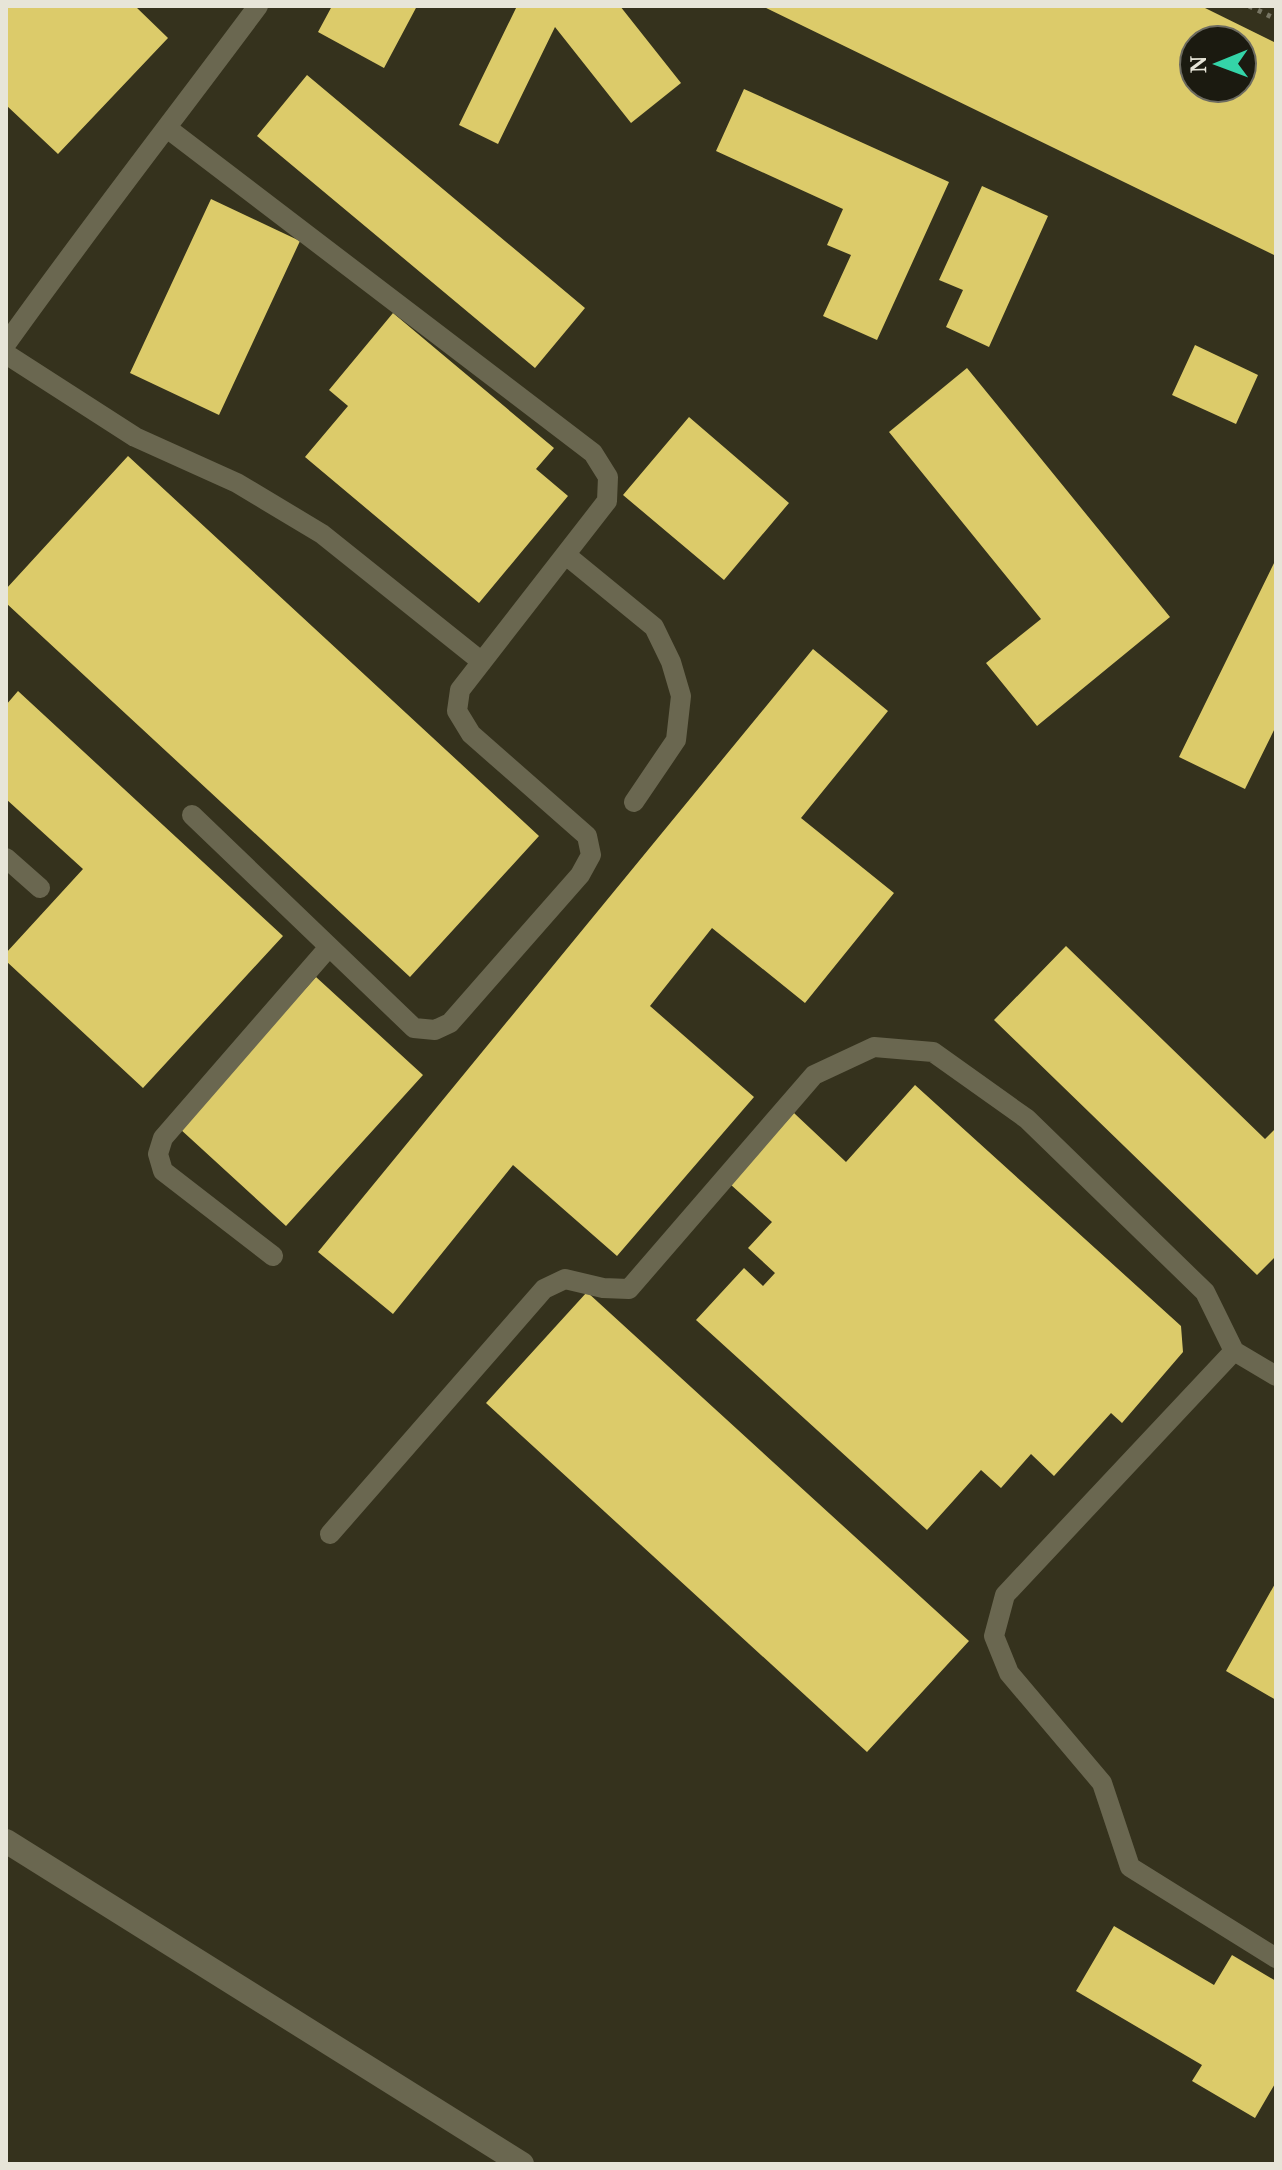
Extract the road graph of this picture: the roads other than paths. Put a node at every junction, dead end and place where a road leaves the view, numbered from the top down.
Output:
1 (258, 6) edge
2 (167, 128) junction
3 (6, 344) edge
4 (6, 354) edge
5 (566, 555) junction
6 (482, 662) junction
7 (634, 802) dead end
8 (192, 815) dead end
9 (6, 858) edge
10 (40, 888) dead end
11 (329, 947) junction
12 (273, 1256) dead end
13 (1234, 1351) junction
14 (1276, 1376) edge
15 (330, 1534) dead end
16 (6, 1841) edge
17 (1276, 1958) edge
18 (522, 2164) edge

1 - 2 lane
2 - 3 lane
2 - 5 lane
4 - 6 lane
5 - 6 lane
5 - 7 lane
6 - 11 lane
8 - 11 lane
9 - 10 lane
11 - 12 lane
13 - 14 lane
13 - 15 lane
13 - 17 lane
16 - 18 street

